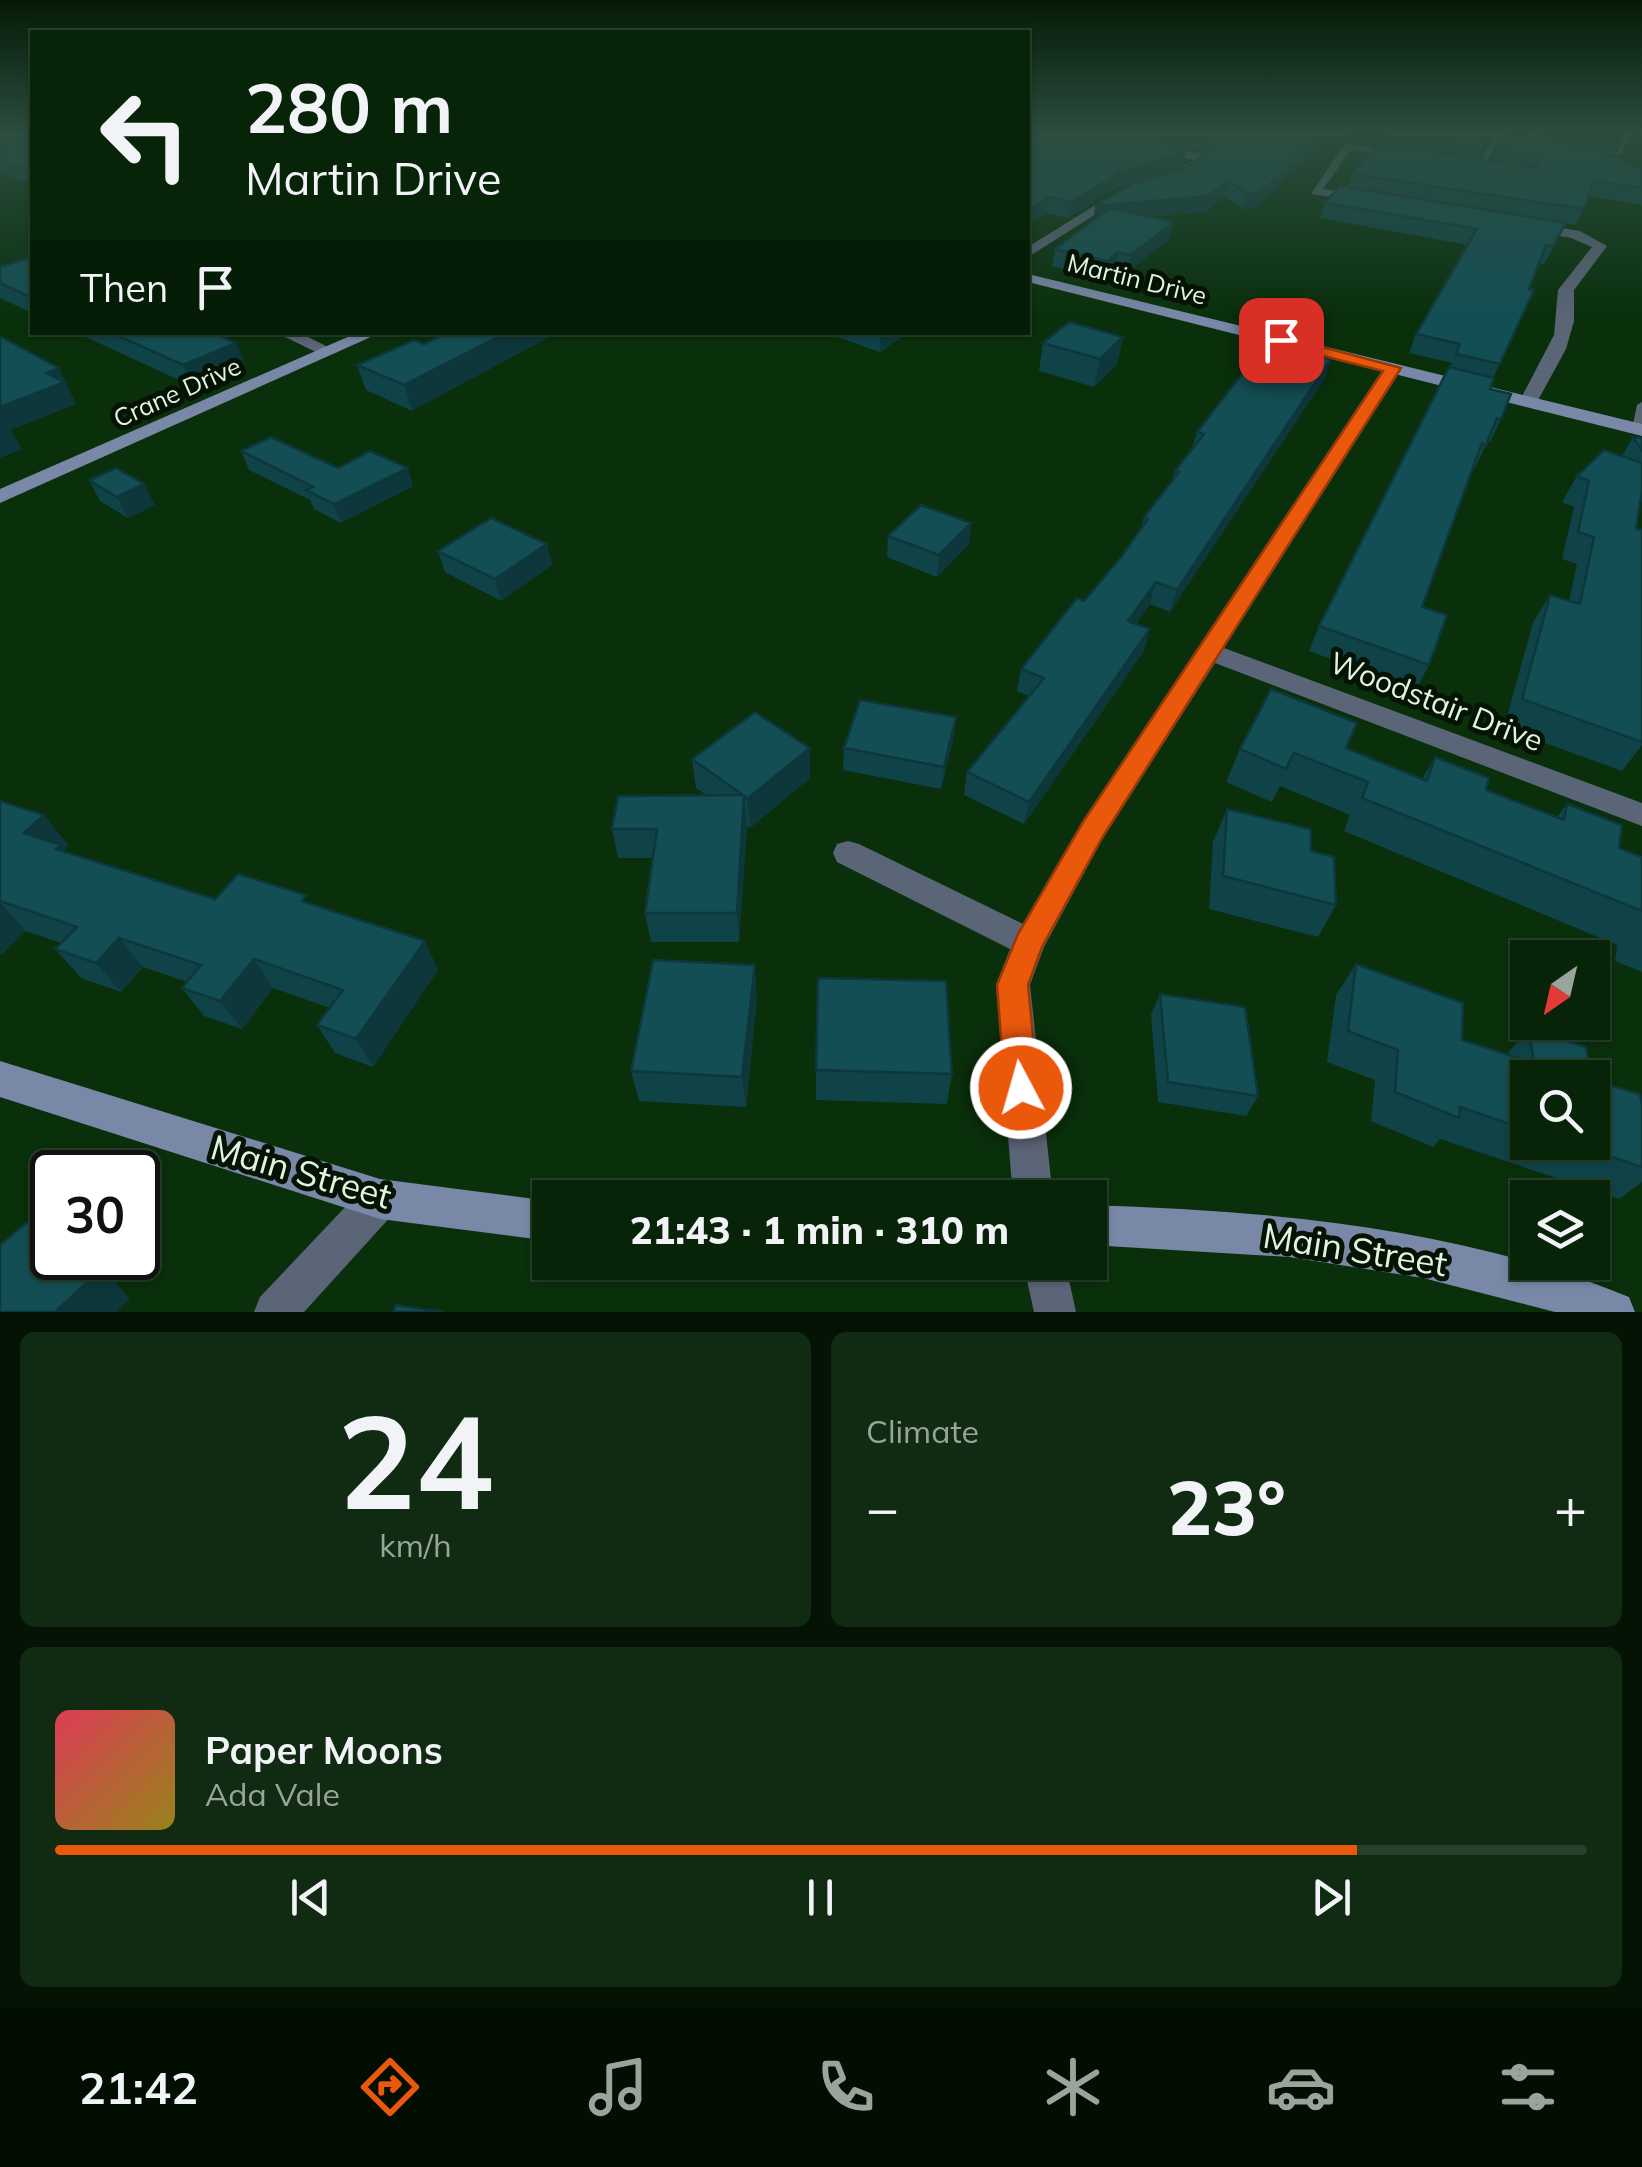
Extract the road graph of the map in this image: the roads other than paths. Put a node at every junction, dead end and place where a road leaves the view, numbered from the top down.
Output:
1 (1120, 195) edge
2 (1339, 195) edge
3 (1389, 204) edge
4 (1519, 224) edge
5 (1030, 252) edge
6 (1030, 278) edge
7 (290, 335) edge
8 (367, 335) edge
9 (330, 352) junction
10 (1393, 368) junction
11 (1528, 402) junction
12 (1642, 405) edge
13 (1639, 430) edge
14 (0, 497) edge
15 (1208, 650) junction
16 (1642, 814) edge
17 (848, 852) dead end
18 (1029, 943) junction
19 (0, 1079) edge
20 (1031, 1180) edge
21 (380, 1200) junction
22 (532, 1219) edge
23 (1107, 1225) edge
24 (1048, 1280) edge
25 (275, 1312) edge
26 (1055, 1312) edge
27 (1614, 1312) edge

1 - 5 street
2 - 3 street
4 - 11 street
6 - 10 street, Martin Drive
7 - 9 street
8 - 9 street, Crane Drive
9 - 14 street, Crane Drive
10 - 11 street, Martin Drive
10 - 15 street
11 - 13 street, Martin Drive
12 - 13 lane
15 - 16 street, Woodstair Drive
15 - 18 street
17 - 18 street
18 - 20 street
19 - 21 street, Main Street
21 - 22 street, Main Street
21 - 25 street
23 - 27 street, Main Street
24 - 26 street

